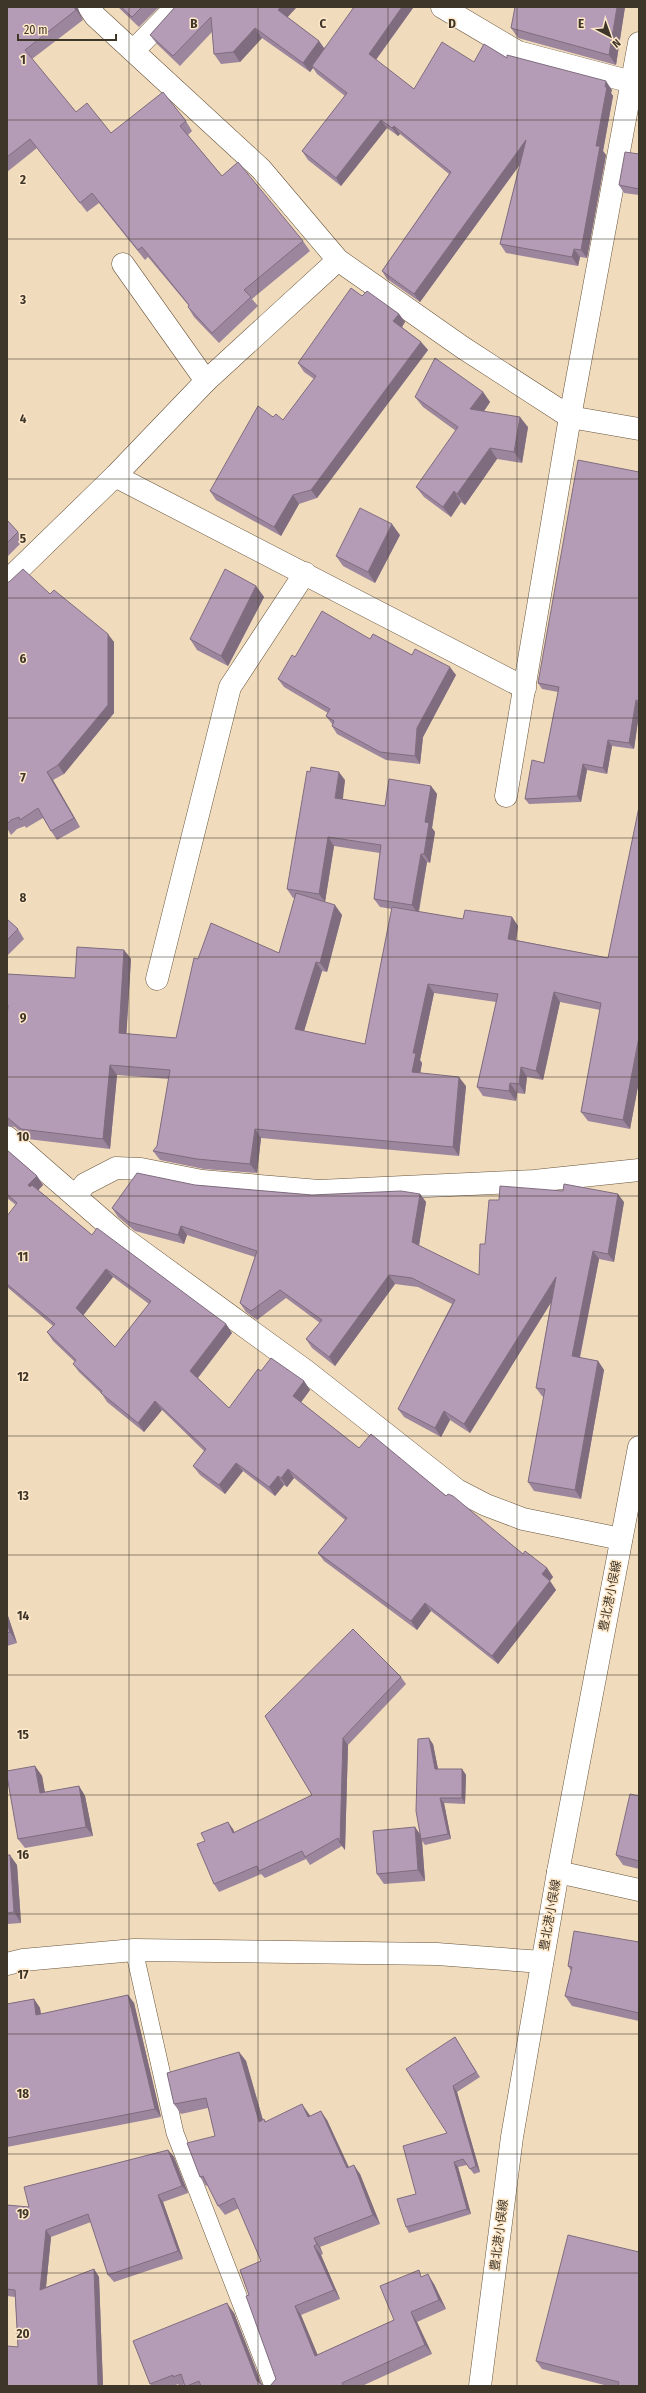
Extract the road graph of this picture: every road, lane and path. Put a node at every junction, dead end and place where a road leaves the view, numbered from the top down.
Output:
1 (89, 7) edge
2 (176, 7) edge
3 (442, 7) edge
4 (639, 43) edge
5 (134, 50) junction
6 (632, 82) junction
7 (338, 260) junction
8 (123, 264) dead end
9 (206, 381) junction
10 (570, 417) junction
11 (639, 429) edge
12 (115, 476) junction
13 (305, 573) junction
14 (7, 581) edge
15 (524, 688) junction
16 (506, 796) dead end
17 (156, 979) dead end
18 (7, 1137) edge
19 (639, 1170) edge
20 (76, 1195) junction
21 (639, 1447) edge
22 (630, 1541) edge
23 (558, 1872) junction
24 (639, 1890) edge
25 (134, 1950) junction
26 (542, 1962) junction
27 (7, 1964) edge
28 (273, 2386) edge
29 (480, 2386) edge

1 - 5 street
2 - 5 street
3 - 6 street
4 - 6 street
5 - 7 street
6 - 10 street
7 - 9 street
7 - 10 street
8 - 9 street
9 - 12 street
10 - 11 street
10 - 15 street
12 - 13 street
12 - 14 street
13 - 15 street
13 - 17 street
15 - 16 street
18 - 20 street
19 - 20 street
20 - 22 street
21 - 22 street, 豊北港小俣線
22 - 23 street, 豊北港小俣線
23 - 24 street
23 - 26 street, 豊北港小俣線
25 - 26 street
25 - 27 street
25 - 28 lane
26 - 29 street, 豊北港小俣線

